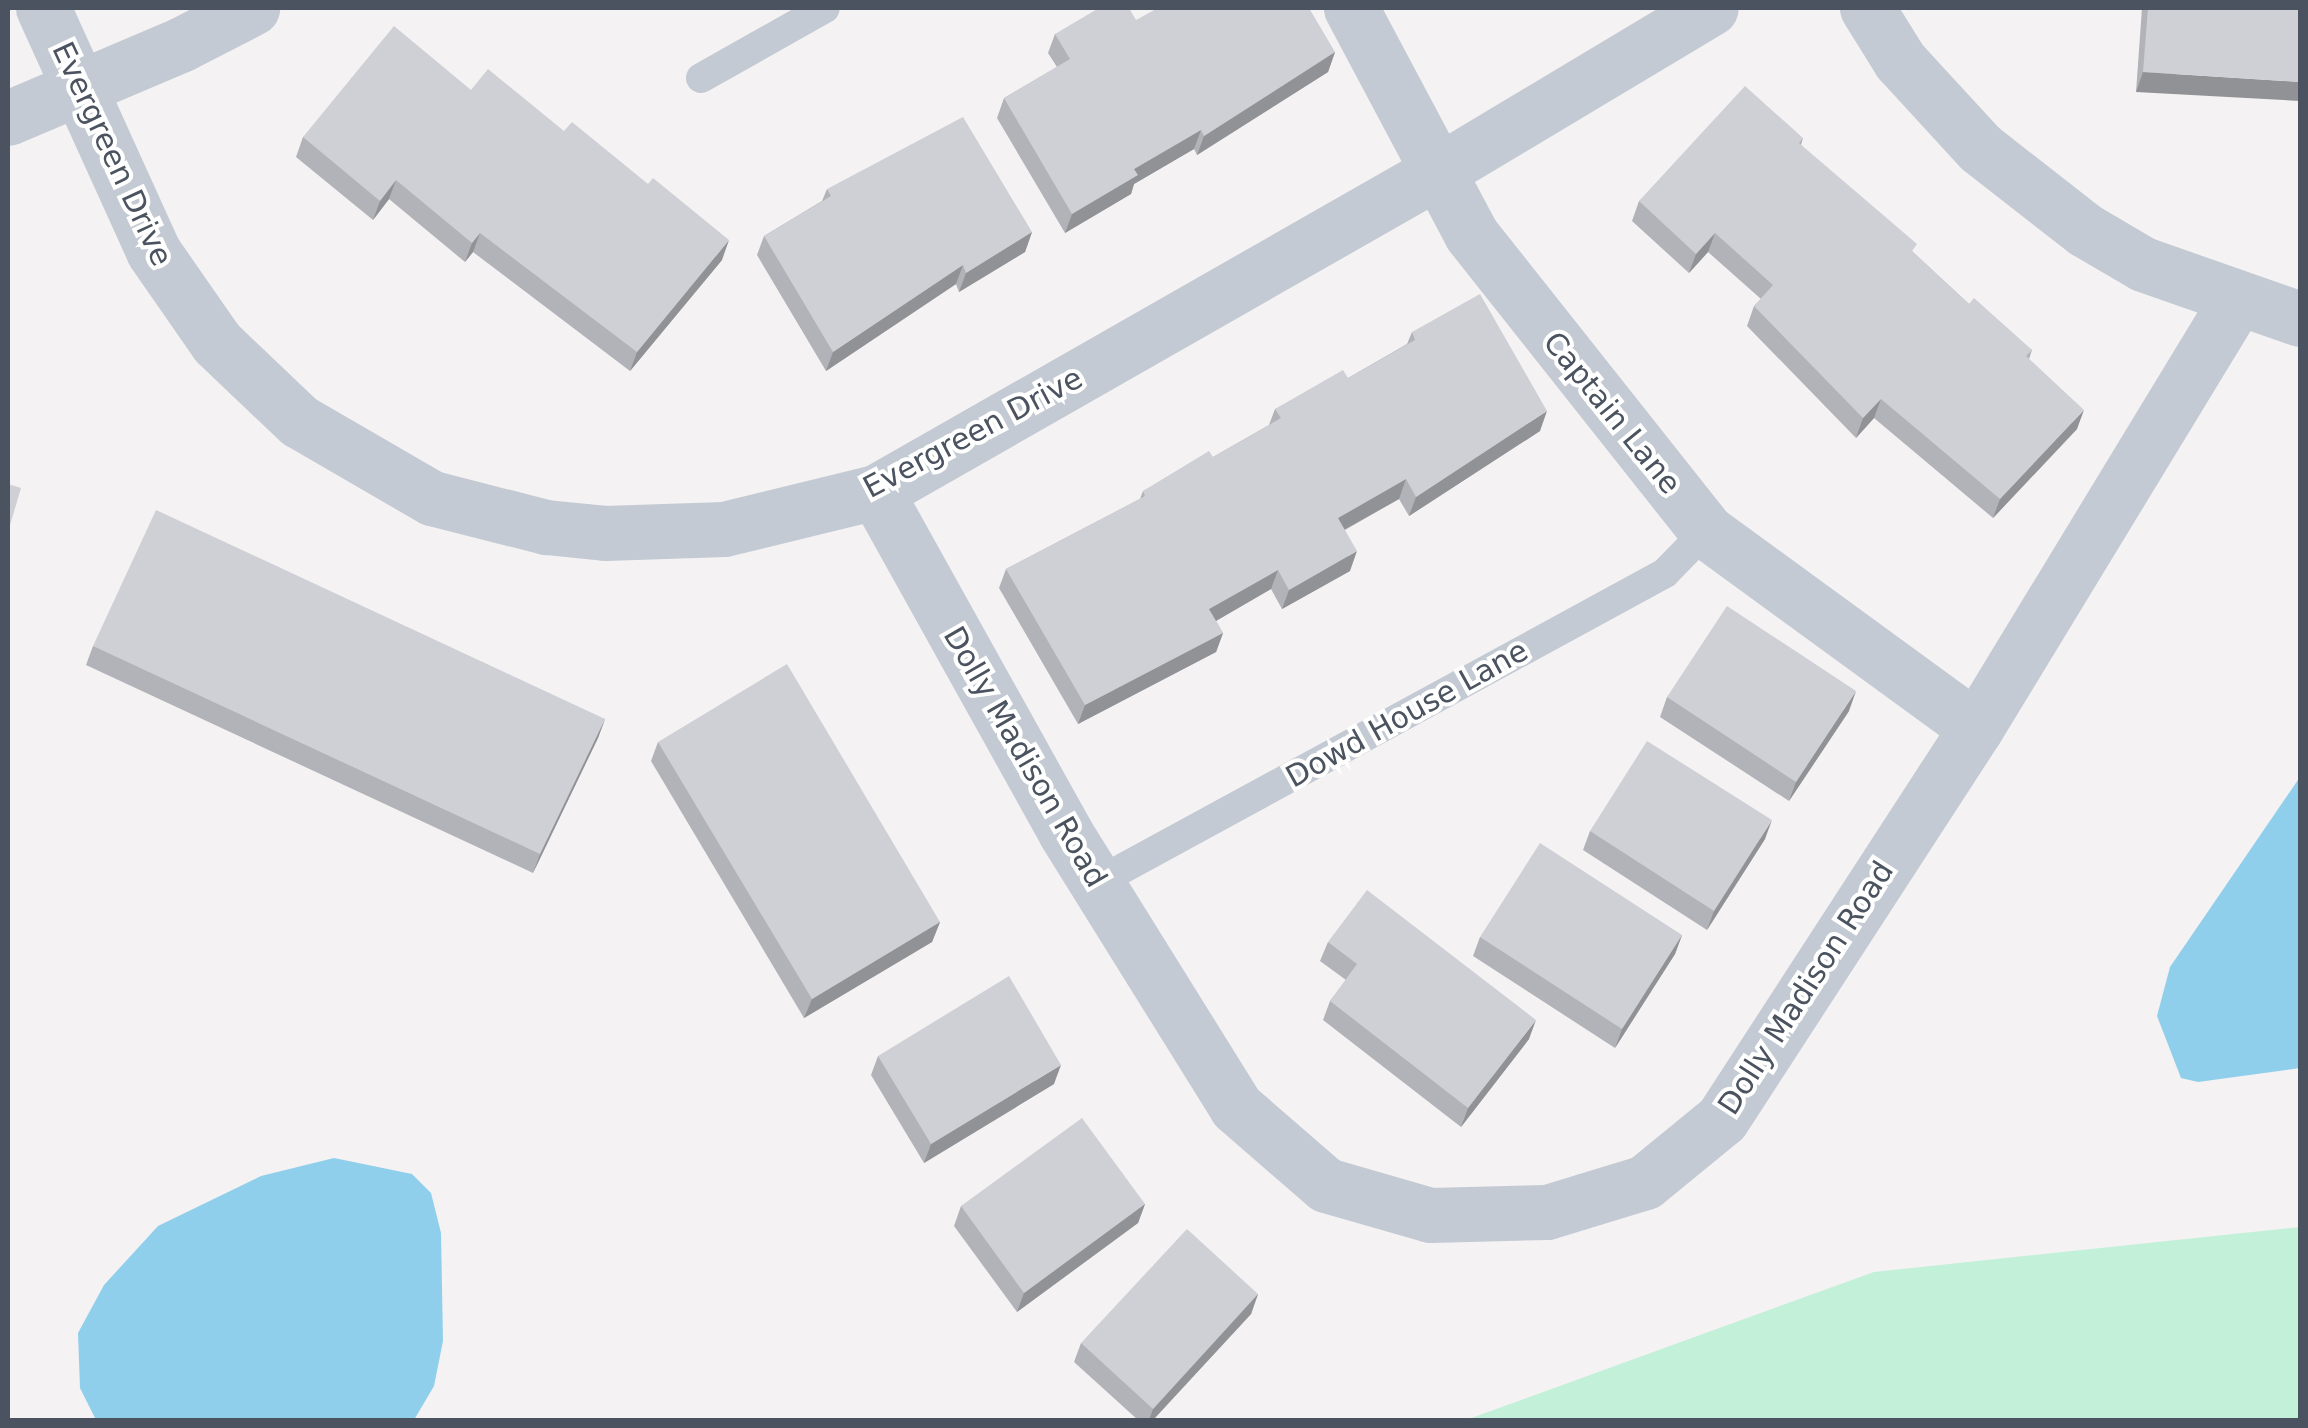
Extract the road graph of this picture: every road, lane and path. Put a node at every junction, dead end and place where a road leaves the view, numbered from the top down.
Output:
1 (43, 8) edge
2 (252, 8) edge
3 (825, 8) edge
4 (1351, 8) edge
5 (1711, 8) edge
6 (1867, 8) edge
7 (702, 78) dead end
8 (80, 87) junction
9 (8, 118) edge
10 (1442, 169) junction
11 (2237, 299) junction
12 (2300, 319) edge
13 (876, 492) junction
14 (1706, 531) junction
15 (1976, 728) junction
16 (1096, 883) junction

1 - 8 street, Evergreen Drive
2 - 8 street
3 - 7 lane
4 - 10 street, Captain Lane
5 - 10 street, Evergreen Drive
6 - 11 street
8 - 9 street
8 - 13 street, Evergreen Drive
10 - 13 street, Evergreen Drive
10 - 14 street, Captain Lane
11 - 12 street
11 - 15 street, Dolly Madison Road
13 - 16 street, Dolly Madison Road
14 - 15 street, Captain Lane
14 - 16 lane, Dowd House Lane
15 - 16 street, Dolly Madison Road

